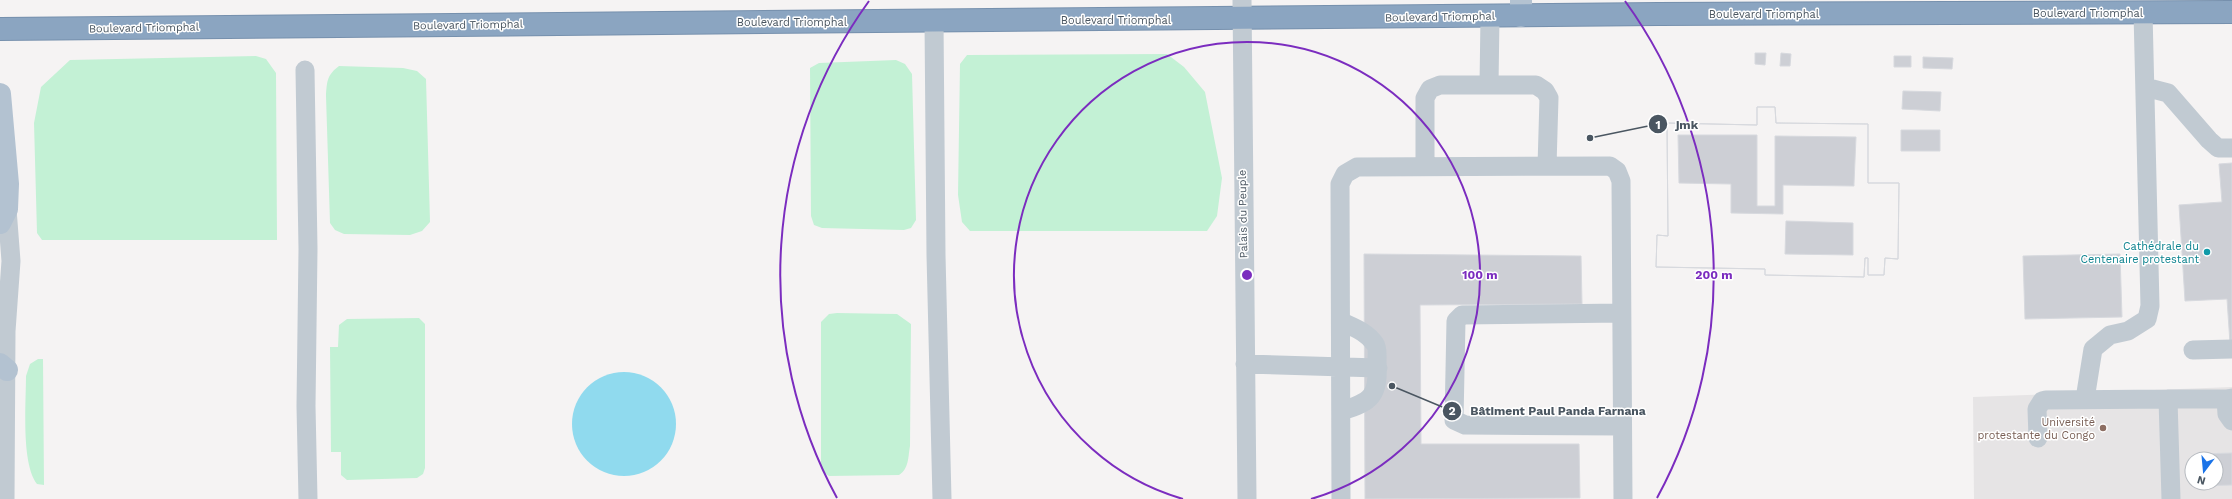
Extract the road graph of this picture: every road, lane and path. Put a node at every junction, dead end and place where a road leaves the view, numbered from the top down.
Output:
1 (1521, 8) edge
2 (1243, 9) edge
3 (2143, 12) junction
4 (2232, 12) edge
5 (1490, 16) junction
6 (934, 21) junction
7 (0, 29) edge
8 (305, 70) dead end
9 (1489, 85) junction
10 (2145, 87) junction
11 (0, 94) edge
12 (2232, 148) edge
13 (3, 162) edge
14 (1425, 166) junction
15 (1547, 166) junction
16 (4, 216) edge
17 (1621, 313) junction
18 (1342, 322) junction
19 (3, 325) edge
20 (2232, 349) edge
21 (2194, 350) dead end
22 (1245, 364) junction
23 (3, 367) edge
24 (1341, 367) junction
25 (1378, 368) junction
26 (2229, 398) edge
27 (2085, 399) junction
28 (2168, 399) junction
29 (1342, 411) junction
30 (3, 416) edge
31 (2232, 421) edge
32 (1622, 426) junction
33 (2038, 438) dead end
34 (3, 487) edge
35 (308, 499) edge
36 (942, 499) edge
37 (1247, 499) edge
38 (1342, 499) edge
39 (1623, 499) edge
40 (2171, 499) edge

1 - 3 highway, Boulevard Triomphal
1 - 5 highway, Boulevard Triomphal
2 - 5 highway, Boulevard Triomphal
2 - 6 highway, Boulevard Triomphal
2 - 22 street, Palais du Peuple
3 - 4 highway, Boulevard Triomphal
3 - 10 street
5 - 9 street
6 - 7 highway, Boulevard Triomphal
6 - 36 street
8 - 35 street
9 - 14 street
9 - 15 street
10 - 12 street
10 - 27 street
11 - 13 main road
13 - 16 main road
14 - 15 street
14 - 18 street
15 - 17 street
16 - 19 street
17 - 32 street
17 - 32 street
18 - 24 street
18 - 25 street
19 - 23 street
20 - 21 street
22 - 24 street
22 - 37 street, Palais du Peuple
23 - 30 street
24 - 25 street
24 - 29 street
25 - 29 street
26 - 28 street
26 - 31 street
27 - 28 street
27 - 33 street
28 - 40 street
29 - 38 street
30 - 34 street
32 - 39 street

